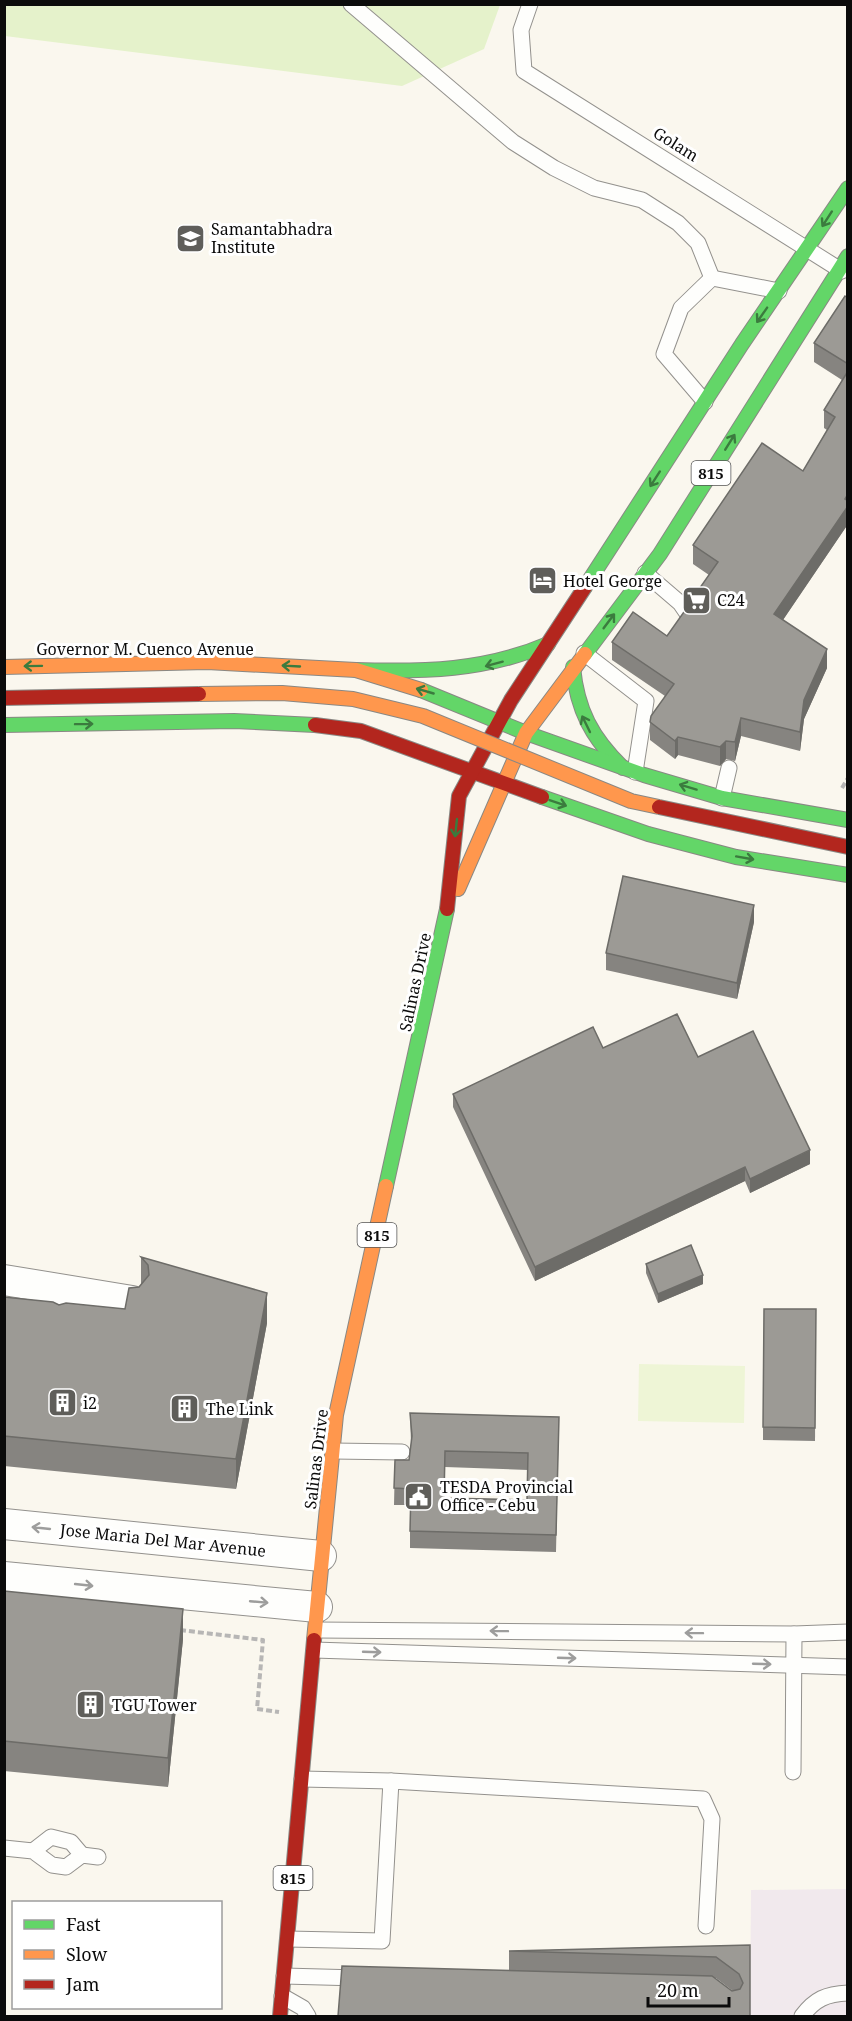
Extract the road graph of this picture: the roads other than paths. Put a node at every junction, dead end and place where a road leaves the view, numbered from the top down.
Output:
1 (351, 4) edge
2 (530, 4) edge
3 (848, 188) edge
4 (807, 250) junction
5 (848, 256) edge
6 (842, 271) edge
7 (712, 278) junction
8 (779, 291) junction
9 (705, 402) junction
10 (645, 573) junction
11 (691, 619) edge
12 (548, 644) junction
13 (584, 653) junction
14 (4, 667) edge
15 (573, 668) junction
16 (352, 670) junction
17 (4, 698) edge
18 (499, 719) junction
19 (4, 725) edge
20 (337, 727) junction
21 (526, 733) junction
22 (729, 768) edge
23 (470, 772) junction
24 (634, 772) junction
25 (503, 784) junction
26 (722, 798) junction
27 (848, 820) edge
28 (635, 829) junction
29 (848, 847) edge
30 (848, 875) edge
31 (446, 915) junction
32 (4, 1280) edge
33 (132, 1301) edge
34 (333, 1451) junction
35 (402, 1452) dead end
36 (4, 1524) edge
37 (321, 1556) junction
38 (4, 1577) edge
39 (317, 1618) junction
40 (848, 1632) edge
41 (794, 1634) junction
42 (314, 1650) junction
43 (794, 1665) junction
44 (848, 1667) edge
45 (793, 1772) dead end
46 (302, 1779) junction
47 (391, 1781) junction
48 (4, 1848) edge
49 (33, 1851) junction
50 (82, 1855) junction
51 (98, 1857) dead end
52 (706, 1926) dead end
53 (288, 1939) junction
54 (284, 1976) junction
55 (378, 1979) edge
56 (848, 1993) edge
57 (282, 1996) junction
58 (280, 2016) edge
59 (308, 2016) edge
60 (802, 2016) edge

1 - 7 lane
2 - 4 lane, Golam
3 -> 4 main road, 815
4 - 6 lane, Golam
4 - 8 main road, 815
5 - 6 main road, 815
10 -> 6 main road, 815
7 - 8 lane
7 - 9 lane
8 -> 9 main road, 815
9 -> 12 main road, 815
10 - 11 lane
13 -> 10 main road, 815
12 -> 16 main road
12 - 18 main road, 815
13 - 15 main road, 815
13 - 24 lane
16 -> 14 main road, Governor M. Cuenco Avenue
15 - 21 main road, 815
24 -> 15 main road
18 -> 16 main road, Governor M. Cuenco Avenue
16 - 20 main road
17 - 29 main road, bridge
18 - 21 main road, Governor M. Cuenco Avenue
18 - 23 main road, 815
19 -> 20 main road
20 - 23 main road
21 - 24 main road, Governor M. Cuenco Avenue
21 - 25 main road, 815
22 - 26 lane
23 - 25 main road
23 -> 31 main road, Salinas Drive / 815
26 -> 24 main road, Governor M. Cuenco Avenue
24 - 28 main road
25 -> 28 main road
25 - 31 main road, Salinas Drive / 815
26 - 27 main road, Governor M. Cuenco Avenue
28 -> 30 main road
31 - 34 main road, Salinas Drive / 815
32 - 33 street
34 - 35 lane
34 - 37 main road, Salinas Drive / 815
37 -> 36 street, Jose Maria Del Mar Avenue
37 - 39 main road, Salinas Drive / 815
38 -> 39 street
41 -> 39 lane
39 - 42 main road, Salinas Drive / 815
40 - 41 lane
41 - 43 lane
42 -> 43 lane
42 - 46 main road, Salinas Drive / 815
43 - 44 lane
43 - 45 lane
46 - 47 lane
46 - 53 main road, Salinas Drive / 815
47 - 52 lane
47 - 53 lane
48 - 49 lane
49 - 50 lane
49 - 50 lane
50 - 51 lane
53 - 54 main road, Salinas Drive / 815
54 - 55 lane
54 - 57 main road, Salinas Drive / 815
56 - 60 lane
57 - 58 main road, Salinas Drive / 815
57 - 59 lane

